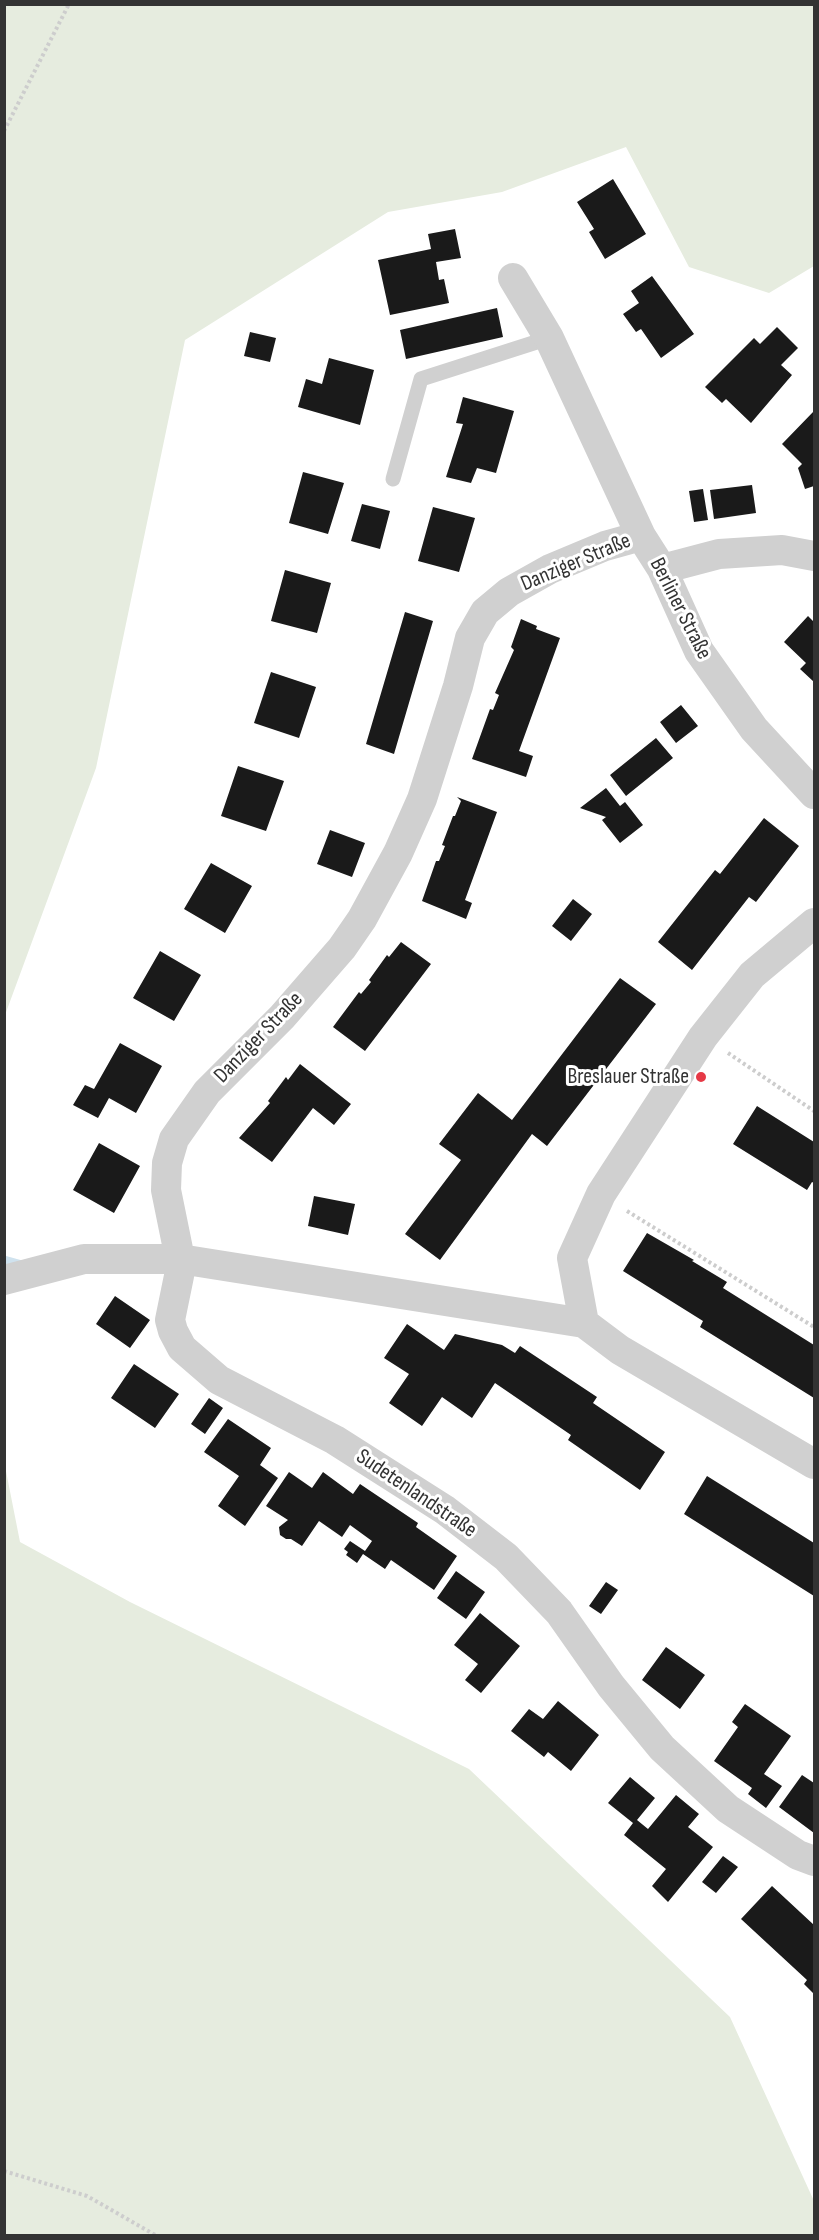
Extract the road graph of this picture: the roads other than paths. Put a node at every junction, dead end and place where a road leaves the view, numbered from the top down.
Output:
1 (513, 279) dead end
2 (549, 338) junction
3 (393, 479) dead end
4 (640, 536) junction
5 (814, 556) edge
6 (662, 569) junction
7 (814, 794) edge
8 (814, 923) edge
9 (180, 1259) junction
10 (4, 1280) edge
11 (584, 1323) junction
12 (814, 1464) edge
13 (814, 1861) edge

1 - 2 street, Berliner Straße
2 - 3 lane
2 - 4 street, Berliner Straße
4 - 6 street, Berliner Straße
4 - 9 street, Danziger Straße
5 - 6 street
6 - 7 street, Berliner Straße
8 - 11 street
9 - 10 street
9 - 11 street
9 - 13 street, Sudetenlandstraße
11 - 12 street

